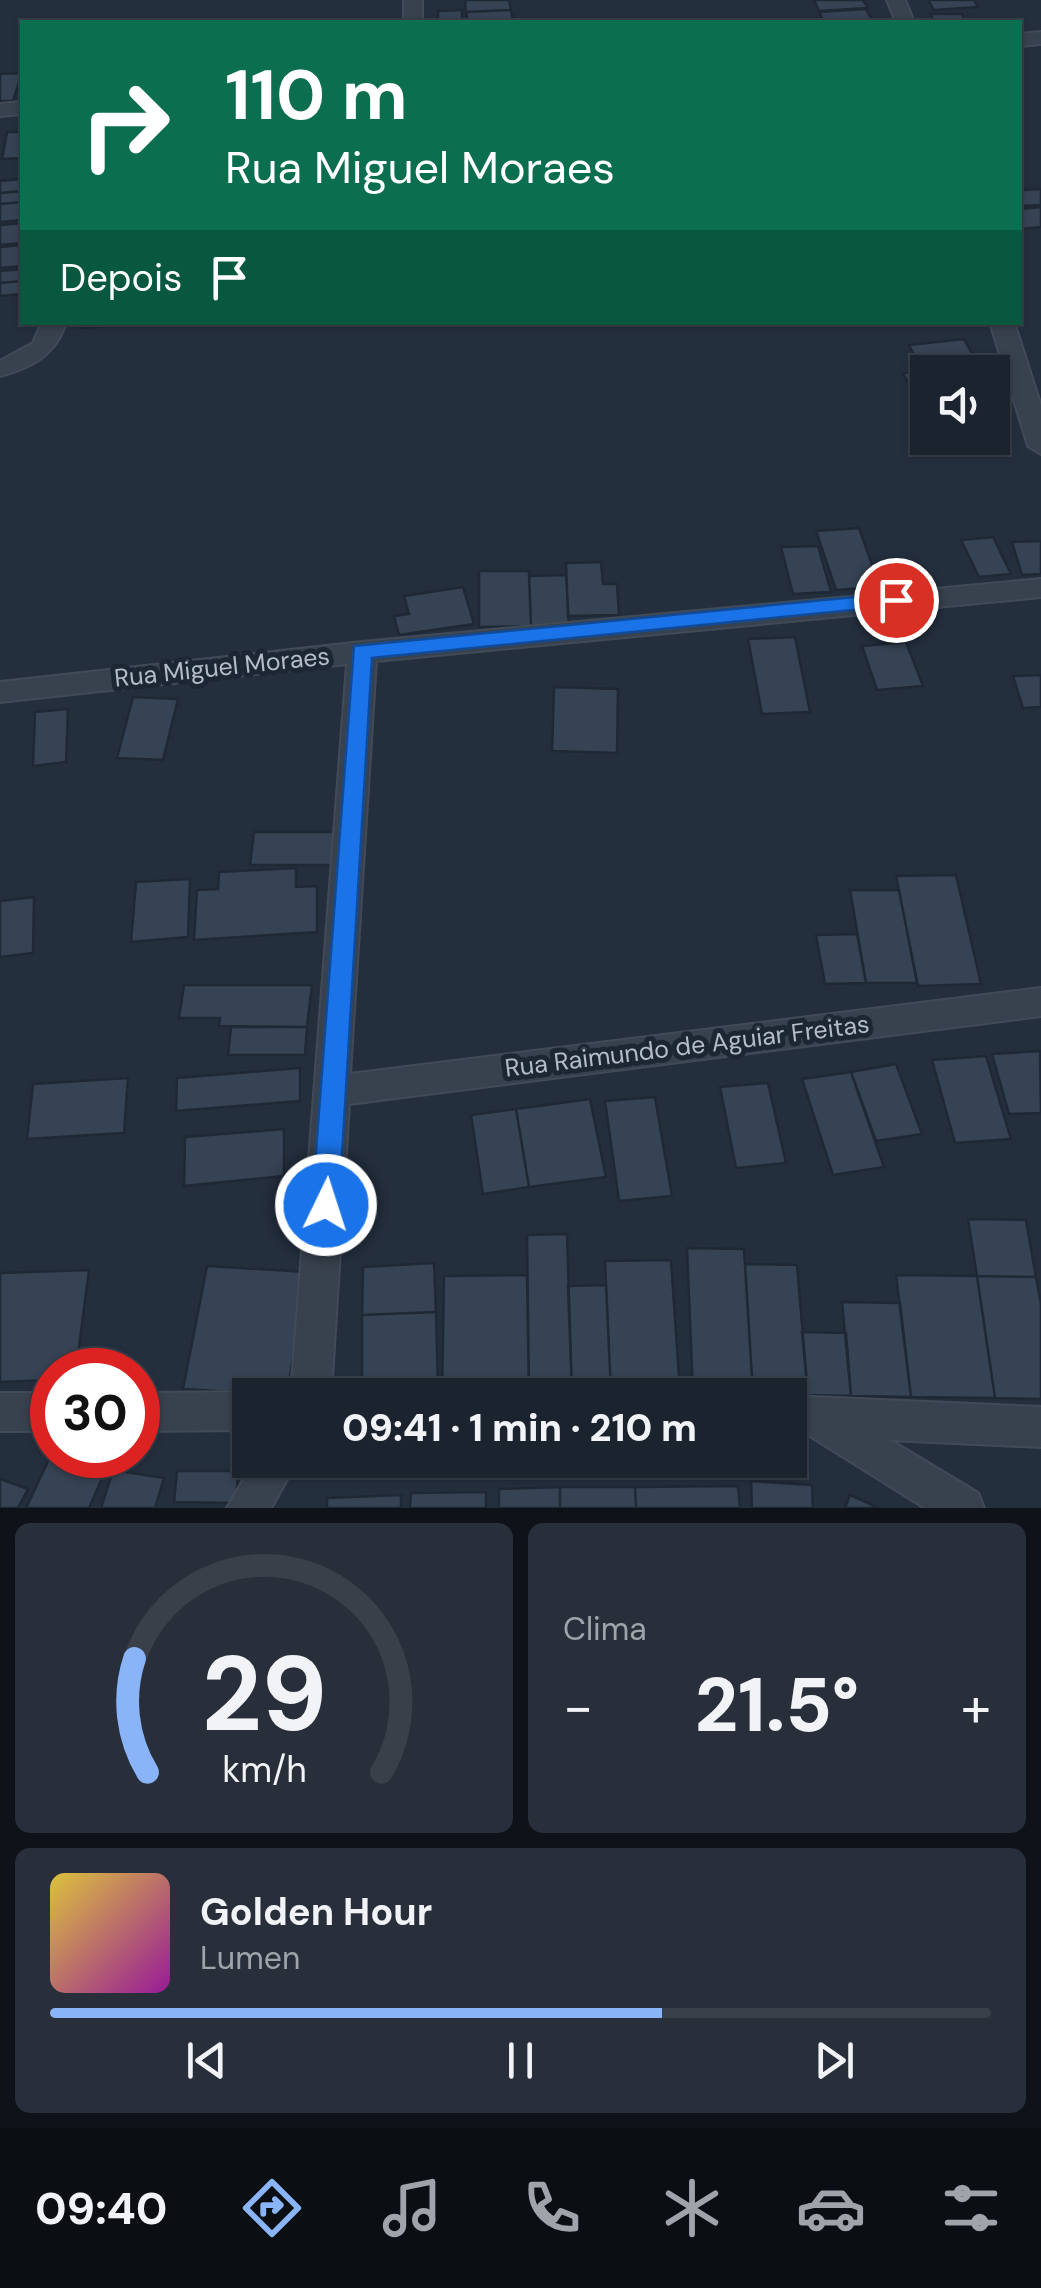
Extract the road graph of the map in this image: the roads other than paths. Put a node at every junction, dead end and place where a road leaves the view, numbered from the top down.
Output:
1 (1003, 325) edge
2 (52, 328) edge
3 (0, 369) edge
4 (1041, 446) edge
5 (1041, 588) edge
6 (362, 652) junction
7 (0, 692) edge
8 (1041, 1002) edge
9 (334, 1092) junction
10 (312, 1378) edge
11 (0, 1412) edge
12 (30, 1412) edge
13 (160, 1412) edge
14 (232, 1412) edge
15 (807, 1416) edge
16 (807, 1419) edge
17 (1041, 1427) edge
18 (267, 1478) edge
19 (248, 1508) edge
20 (963, 1508) edge

1 - 4 street
2 - 3 street
5 - 6 street, Rua Miguel Moraes
6 - 7 street, Rua Miguel Moraes
6 - 9 street
8 - 9 street, Rua Raimundo de Aguiar Freitas
9 - 10 street
11 - 12 street
13 - 14 street
15 - 17 street
16 - 20 street
18 - 19 street

